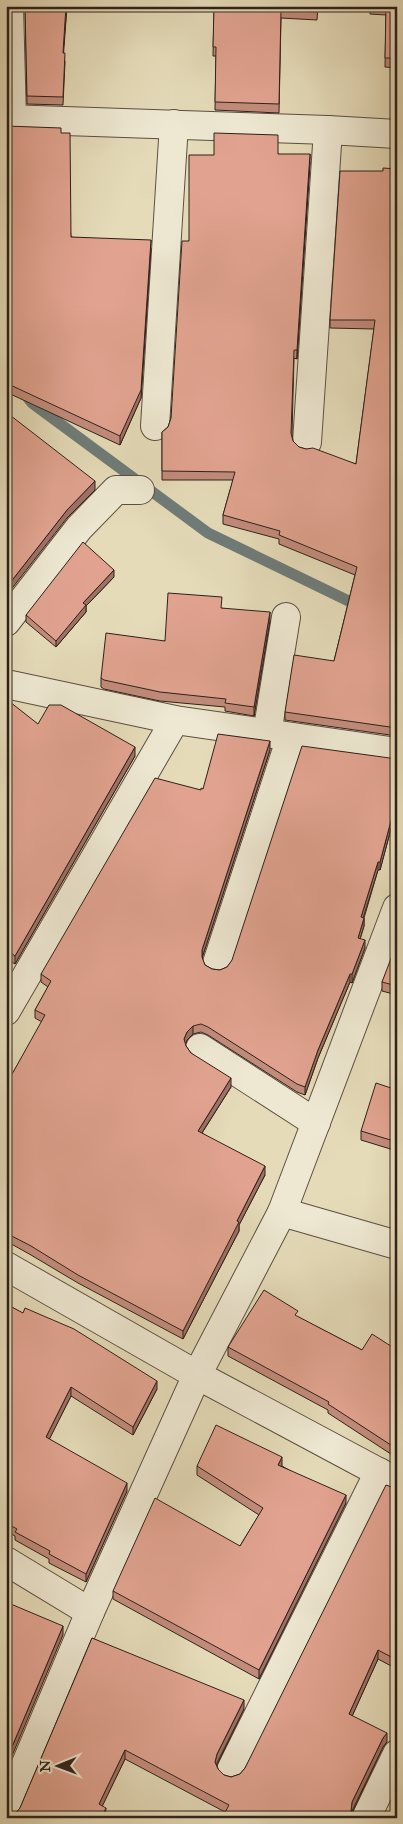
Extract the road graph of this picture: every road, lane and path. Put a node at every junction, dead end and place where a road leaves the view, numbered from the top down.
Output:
1 (9, 6) edge
2 (9, 119) edge
3 (174, 124) junction
4 (328, 130) junction
5 (397, 134) edge
6 (155, 426) dead end
7 (307, 442) dead end
8 (140, 490) dead end
9 (286, 617) dead end
10 (6, 622) edge
11 (6, 684) edge
12 (175, 720) junction
13 (279, 735) junction
14 (397, 752) edge
15 (397, 908) edge
16 (216, 963) dead end
17 (6, 1011) edge
18 (200, 1048) dead end
19 (316, 1123) junction
20 (282, 1212) junction
21 (397, 1245) edge
22 (6, 1266) edge
23 (197, 1375) junction
24 (388, 1477) edge
25 (6, 1561) edge
26 (90, 1612) junction
27 (397, 1754) edge
28 (231, 1770) dead end
29 (6, 1811) edge
30 (366, 1818) edge

1 - 2 street
2 - 3 street
3 - 4 street
3 - 6 street
4 - 5 street
4 - 7 street
8 - 10 street
9 - 13 street
11 - 12 street
12 - 13 street
12 - 17 street
13 - 14 street
13 - 16 street
15 - 19 street
18 - 19 street
19 - 20 street
20 - 21 street
20 - 23 street
22 - 23 street
23 - 24 street
23 - 26 street
24 - 28 street
25 - 26 street
26 - 29 street
27 - 30 street

